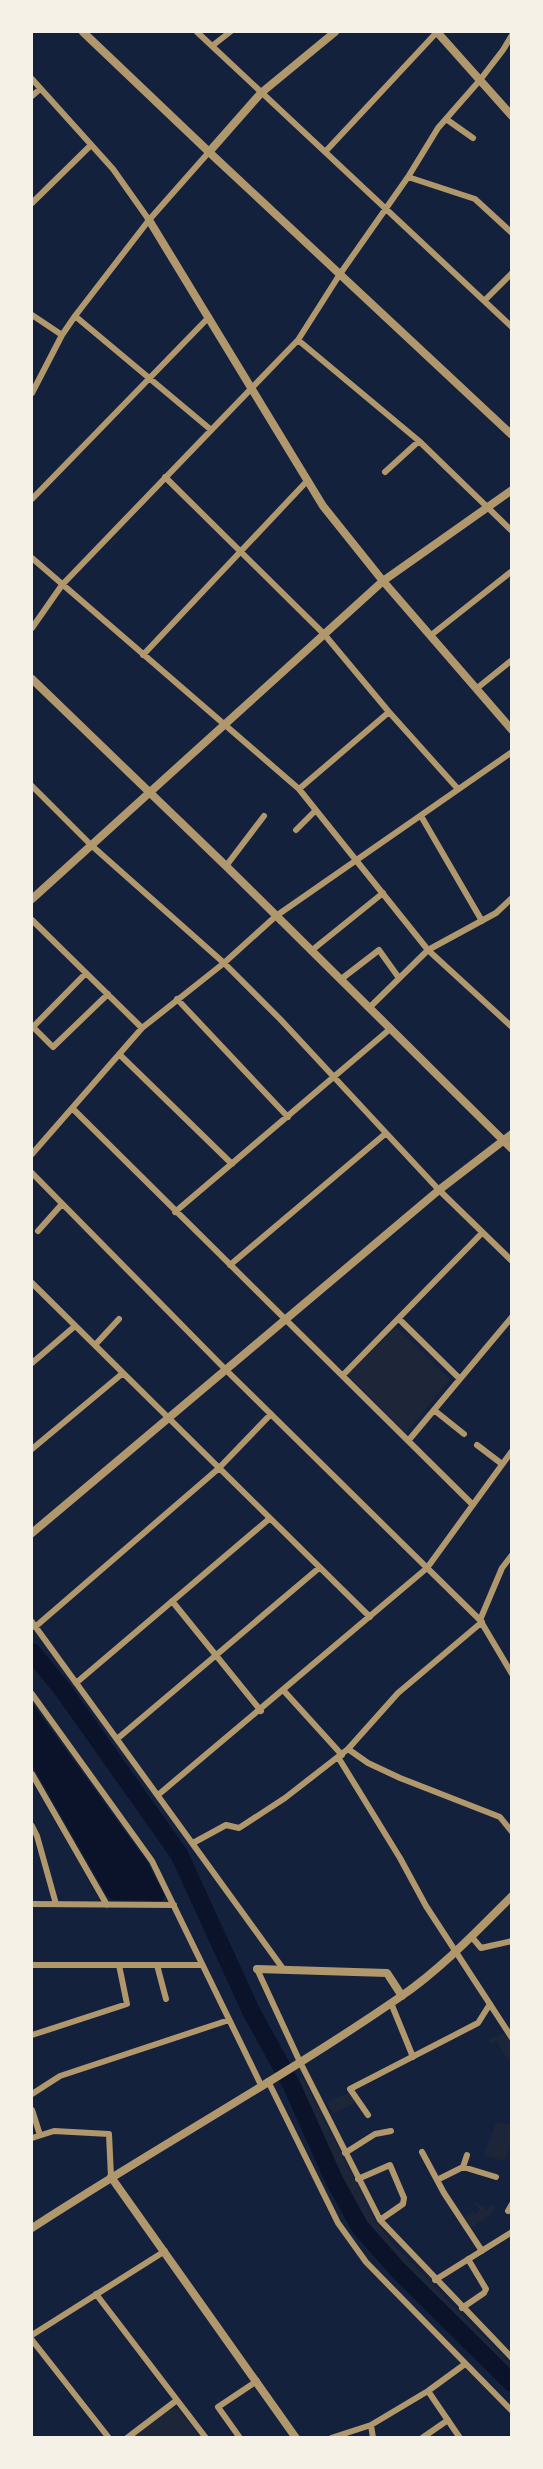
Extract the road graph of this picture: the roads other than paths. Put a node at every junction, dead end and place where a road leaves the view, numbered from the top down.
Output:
1 (83, 32) edge
2 (197, 32) edge
3 (230, 32) edge
4 (335, 32) edge
5 (437, 32) edge
6 (503, 32) edge
7 (511, 37) edge
8 (212, 46) junction
9 (32, 79) edge
10 (480, 80) junction
11 (40, 88) junction
12 (261, 93) junction
13 (32, 96) edge
14 (512, 116) edge
15 (446, 119) junction
16 (473, 138) dead end
17 (91, 145) junction
18 (325, 152) junction
19 (209, 153) junction
20 (408, 177) junction
21 (32, 203) edge
22 (386, 208) junction
23 (149, 220) junction
24 (512, 233) edge
25 (512, 273) edge
26 (340, 274) junction
27 (484, 301) junction
28 (32, 315) edge
29 (75, 316) junction
30 (209, 317) junction
31 (512, 327) edge
32 (62, 335) junction
33 (298, 340) junction
34 (149, 378) junction
35 (252, 387) junction
36 (33, 389) edge
37 (210, 429) junction
38 (512, 435) edge
39 (419, 441) junction
40 (385, 472) dead end
41 (165, 477) junction
42 (308, 480) junction
43 (512, 490) edge
44 (32, 499) edge
45 (487, 507) junction
46 (512, 531) edge
47 (242, 552) junction
48 (32, 558) edge
49 (512, 571) edge
50 (383, 581) junction
51 (62, 585) junction
52 (32, 628) edge
53 (324, 634) junction
54 (430, 636) junction
55 (143, 655) junction
56 (512, 660) edge
57 (32, 679) edge
58 (476, 689) junction
59 (389, 712) junction
60 (224, 725) junction
61 (512, 730) edge
62 (512, 752) edge
63 (32, 788) edge
64 (299, 789) junction
65 (458, 789) junction
66 (150, 792) junction
67 (316, 810) junction
68 (264, 816) dead end
69 (421, 816) junction
70 (296, 830) dead end
71 (92, 845) junction
72 (357, 861) junction
73 (226, 866) junction
74 (382, 893) junction
75 (32, 897) edge
76 (512, 898) edge
77 (276, 916) junction
78 (32, 920) edge
79 (482, 921) junction
80 (428, 950) junction
81 (311, 951) junction
82 (224, 963) junction
83 (86, 973) junction
84 (399, 978) junction
85 (340, 980) junction
86 (108, 994) junction
87 (177, 999) junction
88 (369, 1008) junction
89 (512, 1027) edge
90 (32, 1028) edge
91 (142, 1028) junction
92 (390, 1029) junction
93 (119, 1054) junction
94 (334, 1078) junction
95 (72, 1108) junction
96 (288, 1117) junction
97 (384, 1134) junction
98 (512, 1134) edge
99 (503, 1140) junction
100 (512, 1149) edge
101 (32, 1154) edge
102 (232, 1164) junction
103 (32, 1173) edge
104 (439, 1190) junction
105 (62, 1204) junction
106 (175, 1212) junction
107 (38, 1231) dead end
108 (482, 1233) junction
109 (512, 1261) edge
110 (230, 1265) junction
111 (32, 1283) edge
112 (512, 1317) edge
113 (119, 1319) dead end
114 (399, 1319) junction
115 (285, 1320) junction
116 (75, 1326) junction
117 (94, 1345) junction
118 (32, 1363) edge
119 (226, 1370) junction
120 (123, 1373) junction
121 (343, 1375) junction
122 (460, 1379) junction
123 (434, 1410) junction
124 (271, 1414) junction
125 (168, 1417) junction
126 (464, 1434) dead end
127 (408, 1441) junction
128 (477, 1445) dead end
129 (32, 1449) edge
130 (512, 1451) edge
131 (507, 1462) edge
132 (218, 1469) junction
133 (472, 1505) junction
134 (269, 1519) junction
135 (32, 1533) edge
136 (512, 1555) edge
137 (319, 1568) junction
138 (427, 1568) junction
139 (172, 1601) junction
140 (370, 1617) junction
141 (481, 1621) junction
142 (33, 1625) edge
143 (216, 1655) junction
144 (512, 1674) edge
145 (76, 1683) junction
146 (284, 1691) junction
147 (32, 1694) edge
148 (261, 1710) junction
149 (117, 1739) junction
150 (348, 1749) junction
151 (340, 1756) junction
152 (32, 1774) edge
153 (34, 1782) edge
154 (158, 1795) junction
155 (32, 1826) edge
156 (512, 1832) edge
157 (192, 1843) junction
158 (512, 1896) edge
159 (32, 1904) edge
160 (56, 1904) junction
161 (106, 1905) junction
162 (174, 1905) junction
163 (471, 1936) junction
164 (512, 1941) edge
165 (456, 1950) junction
166 (32, 1965) edge
167 (119, 1965) junction
168 (157, 1965) junction
169 (201, 1965) junction
170 (257, 1969) joint
171 (284, 1970) junction
172 (402, 1996) junction
173 (165, 2000) dead end
174 (391, 2003) junction
175 (490, 2004) junction
176 (229, 2020) junction
177 (32, 2035) edge
178 (512, 2038) edge
179 (413, 2057) junction
180 (297, 2064) junction
181 (268, 2082) junction
182 (32, 2094) edge
183 (32, 2110) edge
184 (368, 2115) dead end
185 (391, 2131) dead end
186 (40, 2134) junction
187 (32, 2138) edge
188 (422, 2152) dead end
189 (345, 2153) junction
190 (467, 2155) dead end
191 (463, 2167) junction
192 (111, 2176) junction
193 (496, 2176) dead end
194 (358, 2179) junction
195 (437, 2180) junction
196 (380, 2220) junction
197 (32, 2228) edge
198 (512, 2232) edge
199 (165, 2251) junction
200 (482, 2251) junction
201 (468, 2259) junction
202 (435, 2280) junction
203 (96, 2294) junction
204 (462, 2308) junction
205 (32, 2335) edge
206 (32, 2340) edge
207 (512, 2358) edge
208 (465, 2364) junction
209 (257, 2381) junction
210 (428, 2391) junction
211 (177, 2400) junction
212 (512, 2411) edge
213 (448, 2420) junction
214 (371, 2425) junction
215 (109, 2438) edge
216 (128, 2438) edge
217 (206, 2438) edge
218 (240, 2438) edge
219 (296, 2438) edge
220 (331, 2438) edge
221 (373, 2438) edge
222 (422, 2438) edge
223 (460, 2438) edge

1 - 19 street
2 - 8 street
3 - 8 street
4 - 12 street
5 - 10 street
5 - 18 street
6 - 7 street
7 - 10 street
8 - 12 street
9 - 11 street
10 - 14 street
10 - 15 street
11 - 13 street
11 - 17 street
12 - 18 street
12 - 19 street
15 - 16 street
15 - 20 street
17 - 21 street
17 - 23 street
18 - 22 street
19 - 23 street
19 - 26 street
20 - 22 street
20 - 24 street
22 - 26 street
22 - 27 street
23 - 29 street
23 - 30 street
25 - 27 street
26 - 33 street
26 - 38 street
27 - 31 street
28 - 32 street
29 - 32 street
29 - 34 street
30 - 34 street
30 - 35 street
32 - 36 street
33 - 35 street
33 - 39 street
34 - 37 street
34 - 44 street
35 - 37 street
35 - 42 street
37 - 41 street
39 - 40 street
39 - 45 street
41 - 47 street
41 - 51 street
42 - 47 street
42 - 50 street
43 - 45 street
45 - 46 street
45 - 50 street
47 - 53 street
47 - 55 street
48 - 51 street
49 - 54 street
50 - 53 street
50 - 54 street
51 - 52 street
51 - 55 street
53 - 59 street
53 - 60 street
54 - 58 street
55 - 60 street
56 - 58 street
57 - 66 street
58 - 61 street
59 - 64 street
59 - 65 street
60 - 64 street
60 - 66 street
62 - 65 street
63 - 71 street
64 - 67 street
65 - 69 street
66 - 71 street
66 - 73 street
67 - 70 street
67 - 72 street
68 - 73 street
69 - 72 street
69 - 79 street
71 - 75 street
71 - 82 street
72 - 74 street
72 - 77 street
73 - 77 street
74 - 80 street
74 - 81 street
76 - 79 street
77 - 81 street
77 - 82 street
78 - 83 street
79 - 80 street
80 - 84 street
80 - 89 street
81 - 85 street
82 - 87 street
82 - 94 street
83 - 86 street
83 - 90 street
84 - 85 street
84 - 88 street
85 - 88 street
86 - 90 street
86 - 91 street
87 - 91 street
87 - 96 street
88 - 92 street
91 - 93 street
92 - 94 street
92 - 99 street
93 - 95 street
93 - 102 street
94 - 96 street
94 - 97 street
95 - 101 street
95 - 106 street
96 - 102 street
97 - 104 street
97 - 110 street
98 - 99 street
99 - 100 street
99 - 104 street
102 - 106 street
103 - 105 street
104 - 108 street
104 - 115 street
105 - 107 street
105 - 119 street
106 - 110 street
108 - 109 street
108 - 114 street
110 - 115 street
111 - 116 street
112 - 122 street
113 - 117 street
114 - 121 street
114 - 122 street
115 - 119 street
115 - 121 street
116 - 117 street
116 - 118 street
117 - 120 street
119 - 124 street
119 - 125 street
120 - 125 street
120 - 129 street
121 - 127 street
122 - 123 street
123 - 126 street
123 - 127 street
124 - 132 street
124 - 138 street
125 - 132 street
125 - 135 street
127 - 133 street
128 - 131 street
130 - 131 street
131 - 133 street
132 - 134 street
132 - 142 street
133 - 138 street
134 - 137 street
134 - 139 street
136 - 141 street
137 - 140 street
137 - 143 street
138 - 140 street
138 - 141 street
139 - 143 street
139 - 145 street
140 - 146 street
141 - 144 street
141 - 150 street
142 - 145 street
143 - 148 street
143 - 149 street
145 - 149 street
146 - 148 street
146 - 151 street
147 - 162 street
148 - 154 street
149 - 154 street
150 - 151 street
150 - 156 street
151 - 157 street
151 - 165 street
152 - 153 street
153 - 161 street
154 - 157 street
155 - 160 street
157 - 171 street
158 - 163 street
159 - 160 street
160 - 161 street
161 - 162 street
162 - 169 street
163 - 164 street
163 - 165 street
165 - 172 street
165 - 175 street
166 - 167 street
167 - 168 street
167 - 177 street
168 - 169 street
168 - 173 street
169 - 176 street
170 - 171 street
170 - 180 street
171 - 172 street
172 - 174 street
174 - 179 street
174 - 180 street
175 - 178 street
175 - 179 street
176 - 181 street
176 - 182 street
179 - 184 street
180 - 181 street
180 - 189 street
181 - 192 street
181 - 208 street
183 - 186 street
185 - 189 street
186 - 187 street
186 - 192 street
188 - 195 street
189 - 194 street
190 - 191 street
191 - 193 street
191 - 195 street
192 - 197 street
192 - 199 street
194 - 196 street
194 - 196 street
195 - 200 street
196 - 202 street
198 - 200 street
199 - 203 street
199 - 209 street
200 - 201 street
201 - 202 street
201 - 204 street
202 - 204 street
203 - 205 street
203 - 211 street
204 - 207 street
206 - 215 street
208 - 210 street
208 - 212 street
209 - 218 street
209 - 219 street
210 - 213 street
210 - 214 street
211 - 216 street
211 - 217 street
213 - 222 street
213 - 223 street
214 - 220 street
214 - 221 street

